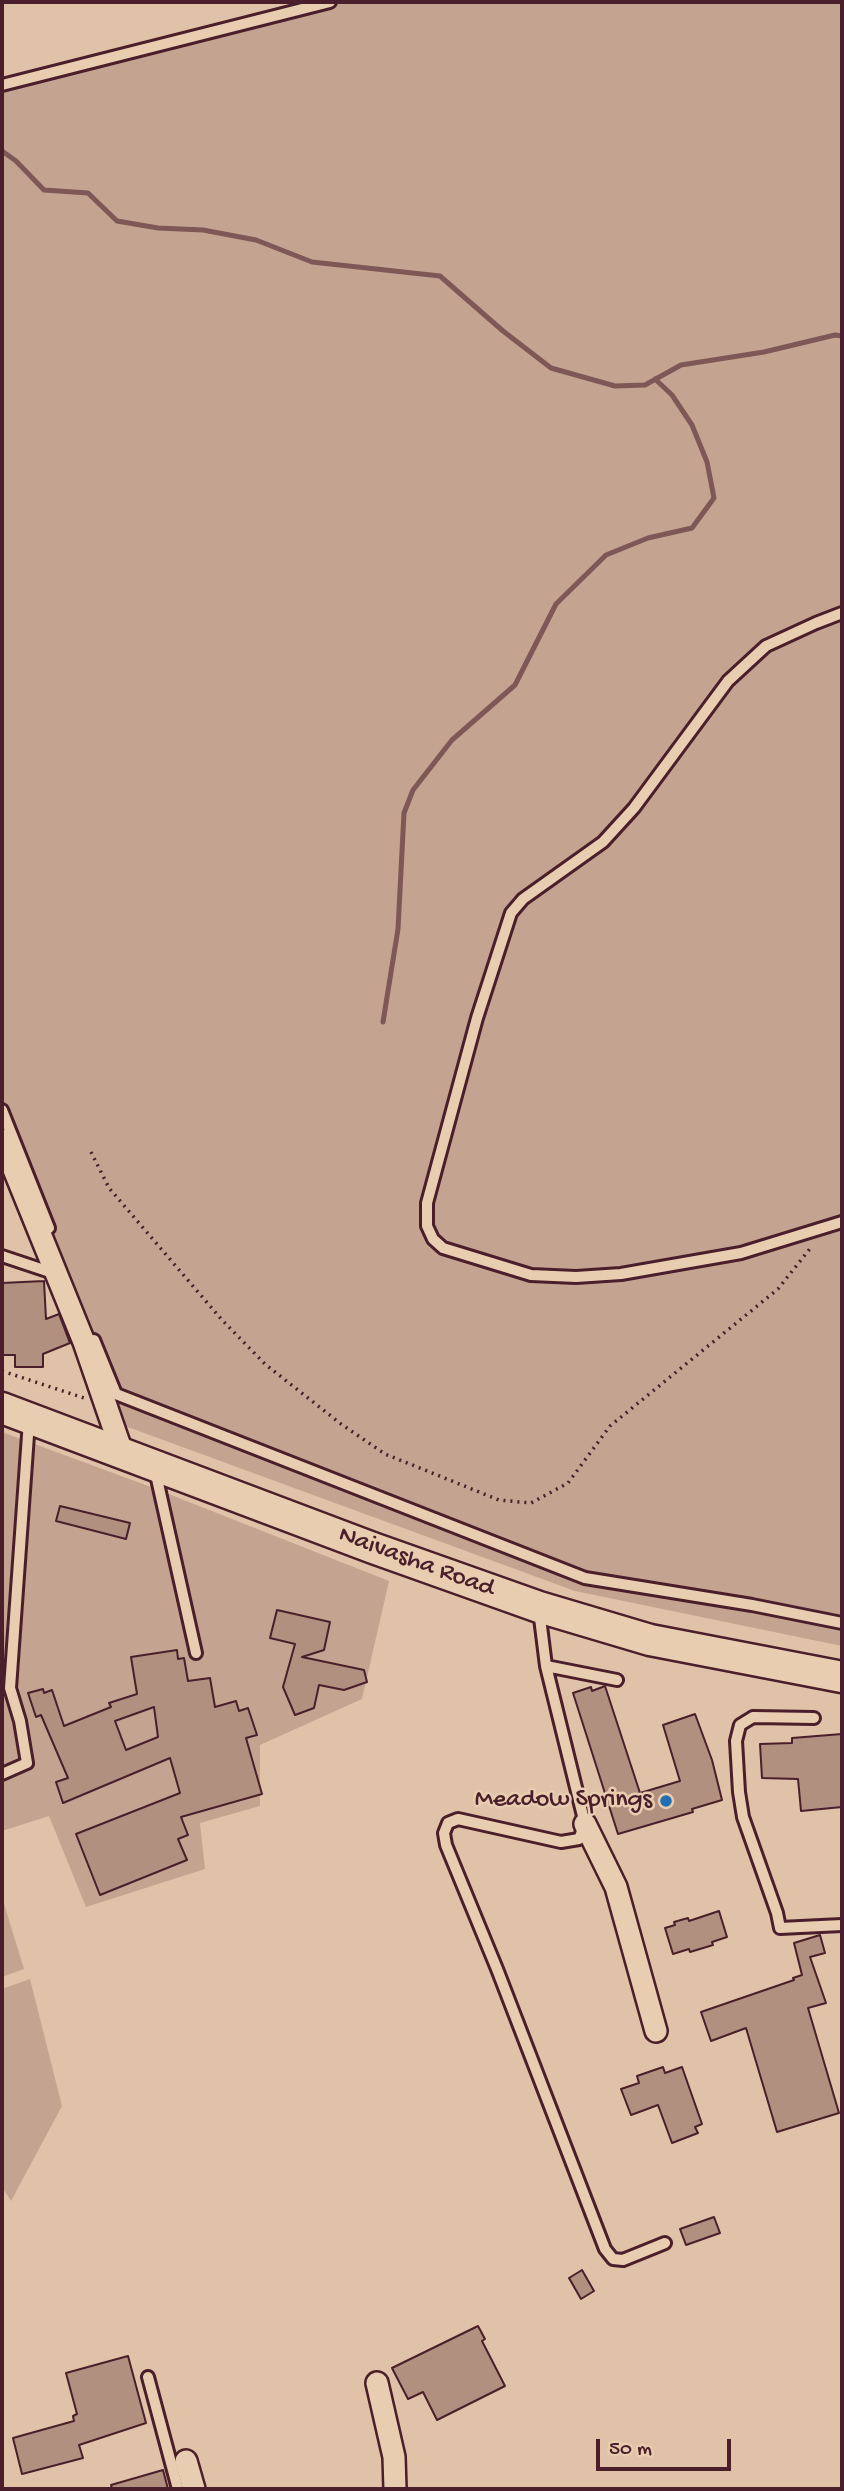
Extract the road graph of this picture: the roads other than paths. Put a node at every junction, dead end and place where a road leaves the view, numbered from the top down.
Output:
1 (330, 2) edge
2 (2, 85) edge
3 (842, 614) edge
4 (2, 1110) edge
5 (2, 1140) edge
6 (842, 1222) edge
7 (2, 1256) edge
8 (56, 1274) junction
9 (2, 1408) edge
10 (29, 1419) junction
11 (122, 1452) junction
12 (154, 1464) junction
13 (539, 1607) junction
14 (842, 1623) edge
15 (196, 1653) dead end
16 (546, 1666) junction
17 (842, 1676) edge
18 (617, 1680) dead end
19 (814, 1718) dead end
20 (2, 1774) edge
21 (585, 1824) junction
22 (842, 1925) edge
23 (656, 2031) dead end
24 (665, 2243) dead end
25 (148, 2377) dead end
26 (377, 2383) dead end
27 (186, 2461) dead end
28 (178, 2489) edge
29 (194, 2489) edge
30 (395, 2489) edge

1 - 2 lane
3 - 6 lane
4 - 14 lane
5 - 8 street
7 - 8 lane
8 - 11 street
9 - 10 main road, Naivasha Road
10 - 11 main road, Naivasha Road
10 - 20 lane
11 - 12 main road, Naivasha Road
12 - 13 main road, Naivasha Road
12 - 15 lane
13 - 16 lane
13 - 17 main road, Naivasha Road
16 - 18 lane
16 - 21 lane
19 - 22 lane
21 - 23 street
21 - 24 lane
25 - 28 lane
26 - 30 street
27 - 29 street

